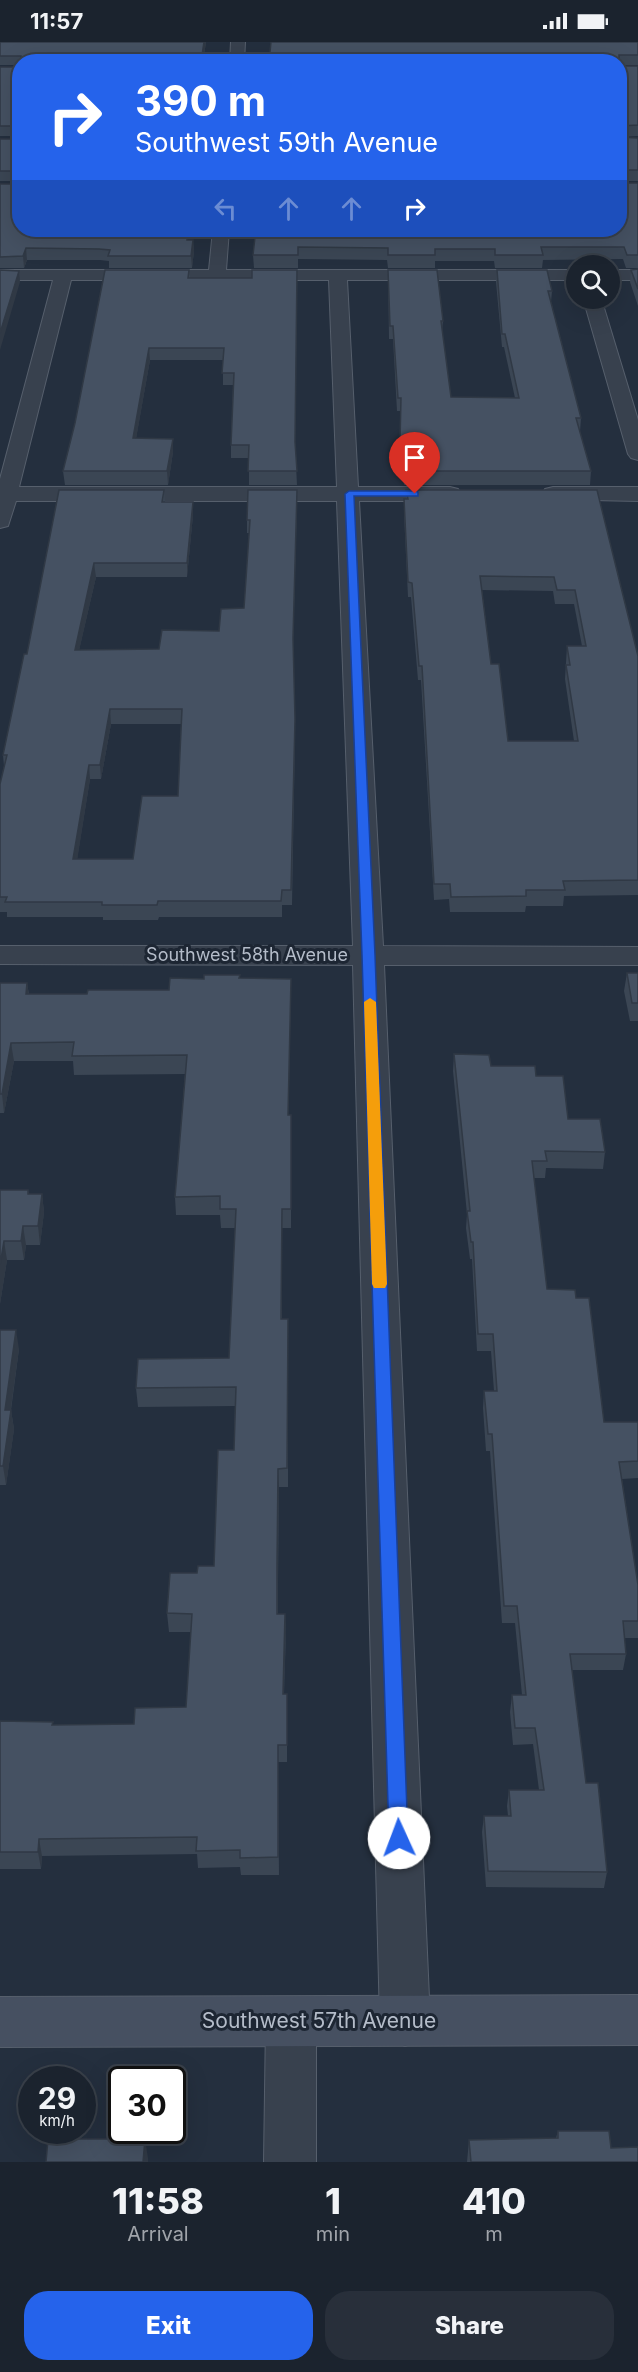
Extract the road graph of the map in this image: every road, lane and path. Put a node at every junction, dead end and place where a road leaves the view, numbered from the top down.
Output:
1 (220, 237) edge
2 (0, 275) edge
3 (63, 275) junction
4 (217, 275) junction
5 (338, 275) junction
6 (566, 275) edge
7 (620, 275) edge
8 (638, 275) edge
9 (595, 309) edge
10 (638, 454) edge
11 (7, 494) junction
12 (349, 494) junction
13 (476, 494) edge
14 (534, 494) edge
15 (638, 494) edge
16 (0, 521) edge
17 (0, 955) edge
18 (368, 955) junction
19 (638, 956) edge
20 (638, 2020) edge
21 (405, 2021) junction
22 (0, 2022) edge
23 (291, 2022) junction
24 (290, 2162) edge

1 - 4 street
2 - 3 street
3 - 4 street
3 - 11 street
4 - 5 street
5 - 6 street
5 - 12 street
7 - 8 street
9 - 10 street
11 - 12 street
11 - 16 street
12 - 13 street
12 - 18 street
14 - 15 street
17 - 18 street, Southwest 58th Avenue
18 - 19 street, Southwest 58th Avenue
18 - 21 street
20 - 21 main road, Southwest 57th Avenue
21 - 23 main road, Southwest 57th Avenue
22 - 23 main road, Southwest 57th Avenue
23 - 24 street

